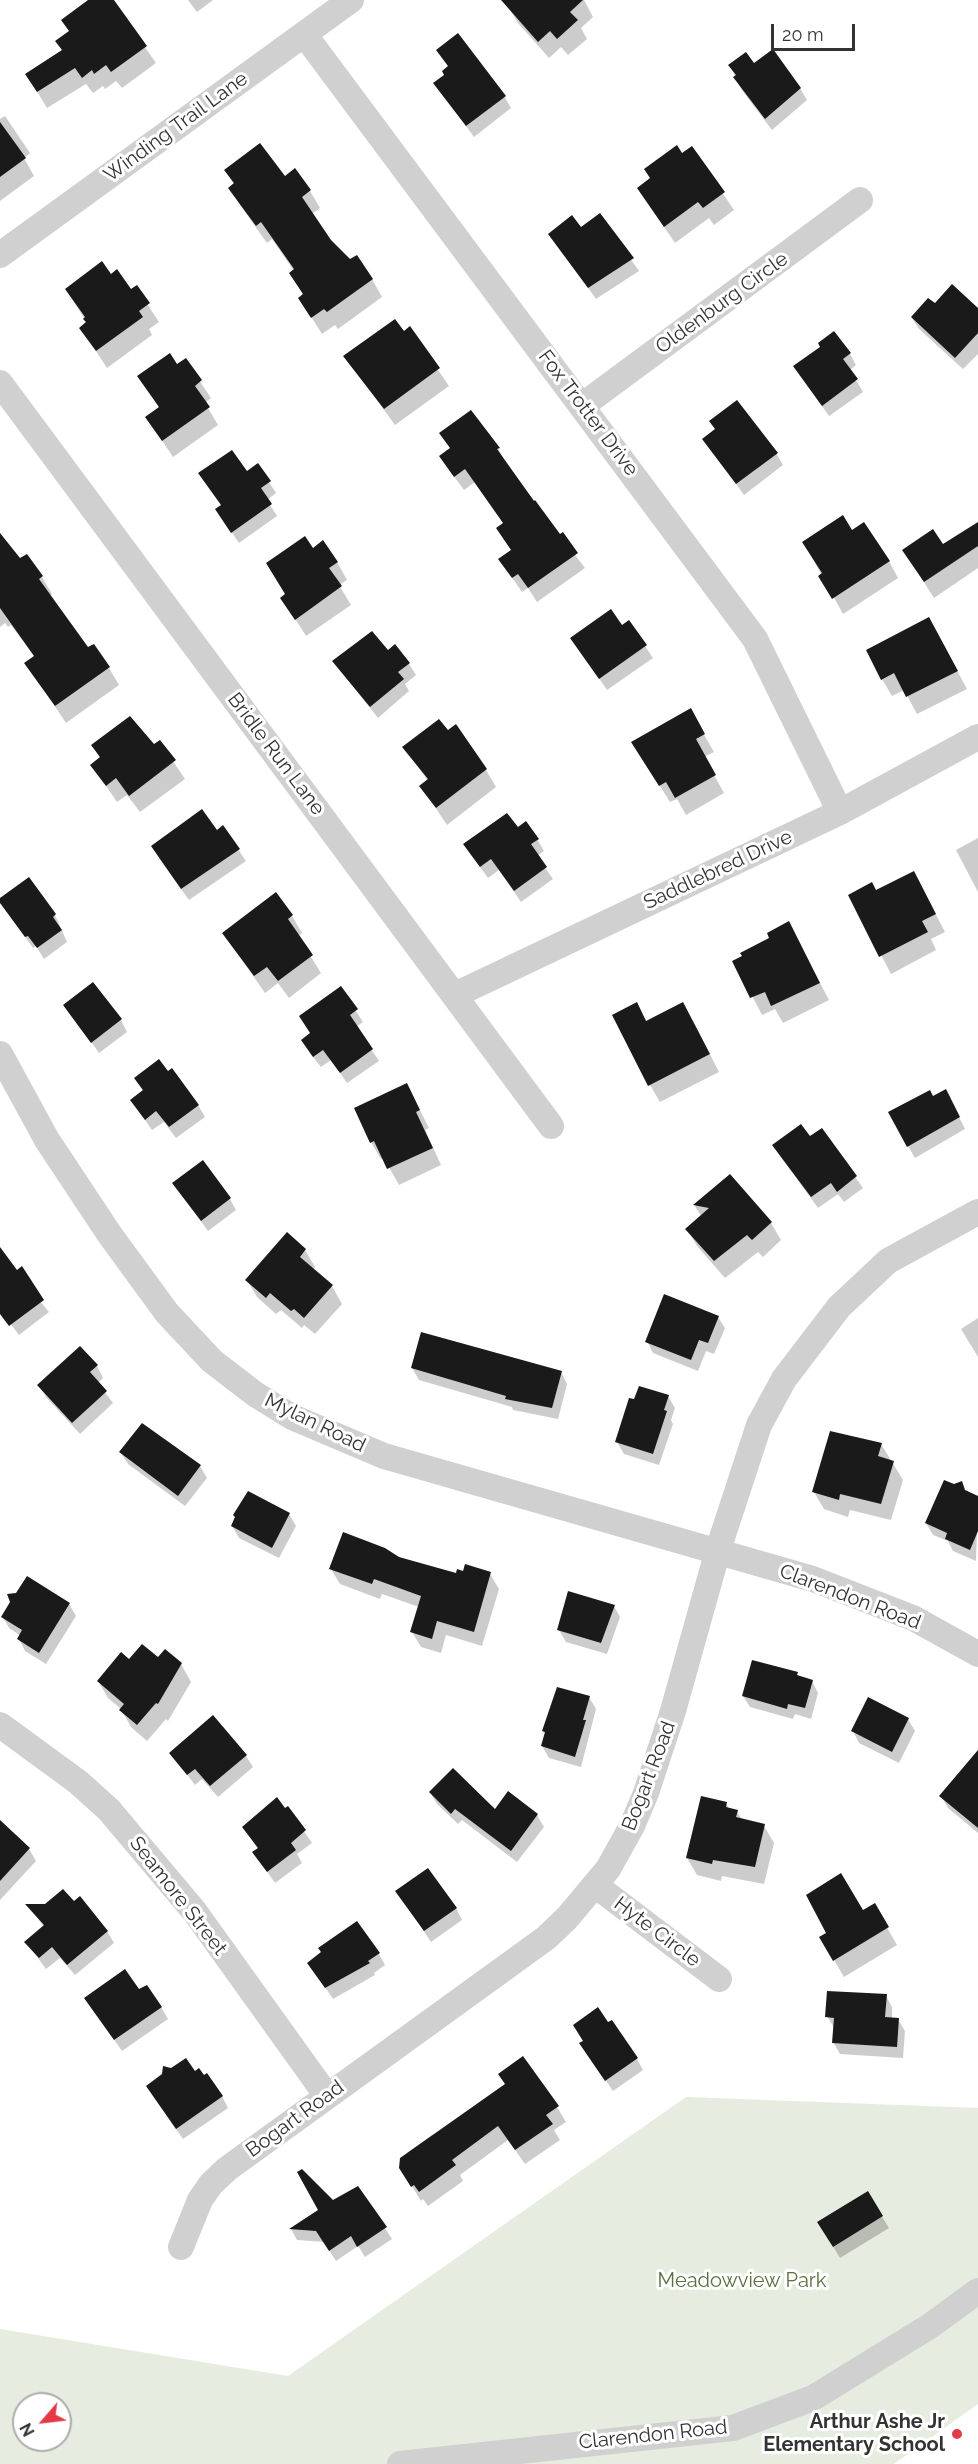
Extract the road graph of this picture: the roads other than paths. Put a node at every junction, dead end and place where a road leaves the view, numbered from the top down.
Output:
1 (351, 0) edge
2 (304, 34) junction
3 (860, 200) dead end
4 (0, 255) edge
5 (0, 383) edge
6 (583, 405) junction
7 (978, 737) edge
8 (840, 812) junction
9 (455, 995) junction
10 (0, 1054) edge
11 (551, 1126) dead end
12 (978, 1212) edge
13 (718, 1550) junction
14 (978, 1654) edge
15 (0, 1725) edge
16 (595, 1885) junction
17 (719, 1979) dead end
18 (327, 2096) junction
19 (181, 2247) dead end
20 (978, 2291) edge
21 (400, 2464) edge

1 - 2 street, Winding Trail Lane
2 - 4 street, Winding Trail Lane
2 - 6 street, Fox Trotter Drive
3 - 6 street, Oldenburg Circle
5 - 9 street, Bridle Run Lane
6 - 8 street, Fox Trotter Drive
7 - 8 street, Saddlebred Drive
8 - 9 street, Saddlebred Drive
9 - 11 street, Bridle Run Lane
10 - 13 street, Mylan Road
12 - 13 street, Bogart Road
13 - 14 street, Clarendon Road
13 - 16 street, Bogart Road
15 - 18 street, Seamore Street
16 - 17 street, Hyte Circle
16 - 18 street, Bogart Road
18 - 19 street, Bogart Road
20 - 21 street, Clarendon Road

